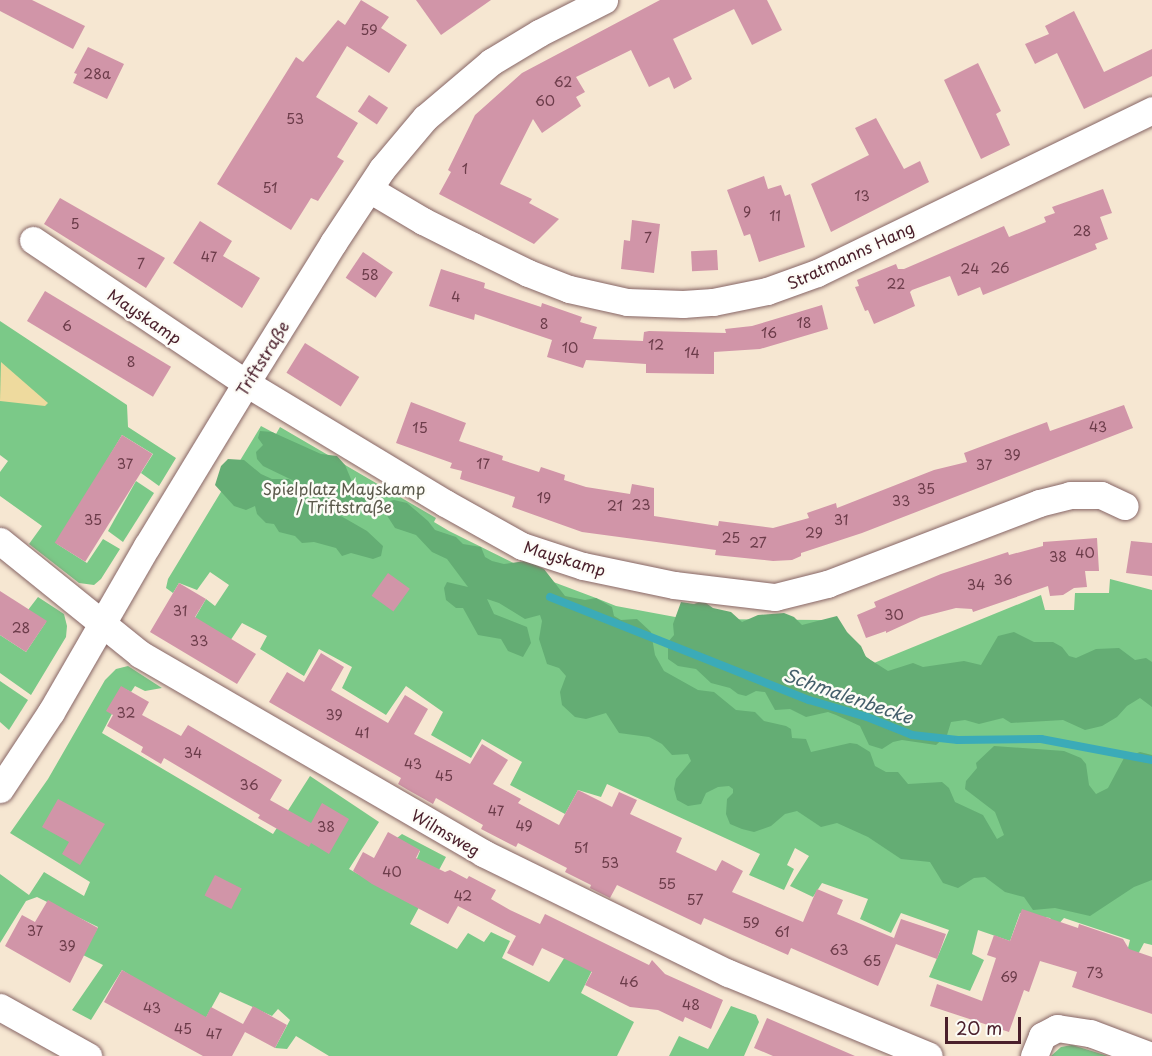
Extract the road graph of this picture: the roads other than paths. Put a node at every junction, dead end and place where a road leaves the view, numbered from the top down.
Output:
1 (604, 0) edge
2 (1152, 110) edge
3 (369, 189) junction
4 (33, 240) dead end
5 (246, 383) junction
6 (1125, 506) dead end
7 (0, 541) edge
8 (102, 624) junction
9 (0, 789) edge
10 (0, 1007) edge
11 (88, 1056) edge
12 (929, 1056) edge
13 (1034, 1056) edge
14 (1151, 1056) edge

1 - 3 street, Triftstraße
2 - 3 street, Stratmanns Hang
3 - 5 street, Triftstraße
4 - 5 street, Mayskamp
5 - 6 street, Mayskamp
5 - 8 street, Triftstraße
7 - 8 street, Wilmsweg
8 - 9 street, Triftstraße
8 - 12 street, Wilmsweg
10 - 11 street
13 - 14 street

